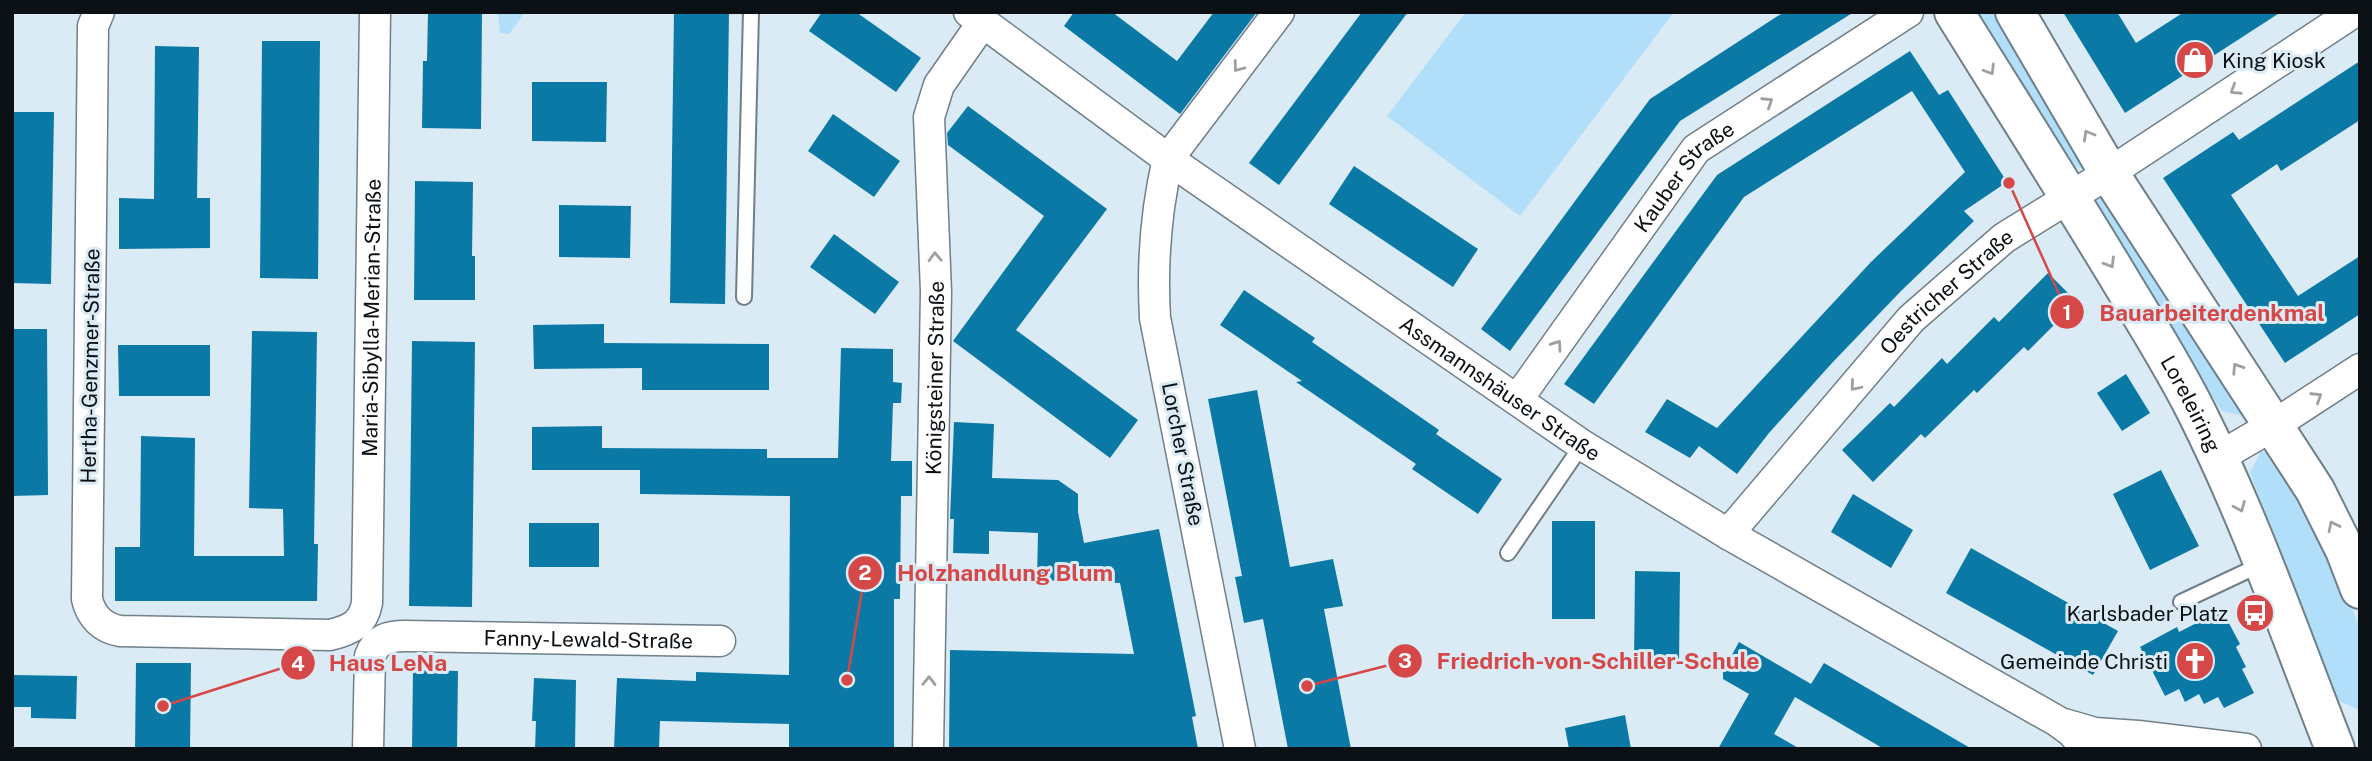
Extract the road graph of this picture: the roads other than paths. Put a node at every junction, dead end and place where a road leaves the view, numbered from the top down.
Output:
1 (99, 12) edge
2 (375, 12) edge
3 (751, 12) edge
4 (1279, 12) edge
5 (1908, 12) edge
6 (1954, 12) edge
7 (2015, 12) edge
8 (2352, 13) edge
9 (976, 17) edge
10 (1168, 159) junction
11 (2109, 173) junction
12 (2069, 196) junction
13 (744, 297) dead end
14 (2360, 369) edge
15 (1517, 400) junction
16 (2274, 425) junction
17 (1582, 445) junction
18 (2219, 457) junction
19 (1728, 534) junction
20 (1508, 553) dead end
21 (2264, 563) junction
22 (2360, 589) edge
23 (2181, 602) dead end
24 (368, 634) junction
25 (720, 641) dead end
26 (2057, 721) junction
27 (2235, 747) edge
28 (368, 749) edge
29 (928, 749) edge
30 (1240, 749) edge
31 (2087, 749) edge
32 (2175, 749) edge
33 (2335, 749) edge

1 - 24 street, Hertha-Genzmer-Straße
2 - 24 street, Maria-Sibylla-Merian-Straße
3 - 13 lane
4 -> 10 street
15 -> 5 street, Kauber Straße
6 -> 12 main road, Loreleiring
11 -> 7 main road
8 -> 11 street, Oestricher Straße
9 - 10 street, Assmannshäuser Straße
29 -> 9 street, Königsteiner Straße
10 - 15 street, Assmannshäuser Straße
10 - 30 street, Lorcher Straße
11 - 12 street, Oestricher Straße
16 -> 11 main road
12 -> 18 main road, Loreleiring
12 -> 19 street, Oestricher Straße
16 -> 14 street
15 - 17 street, Assmannshäuser Straße
16 - 18 street
22 -> 16 main road
17 - 19 street, Assmannshäuser Straße
17 - 20 lane
18 -> 21 main road, Loreleiring
19 - 26 street, Assmannshäuser Straße
21 - 23 lane
21 - 33 main road, Loreleiring
24 - 25 street, Fanny-Lewald-Straße
24 - 28 street, Maria-Sibylla-Merian-Straße
26 - 27 street, Assmannshäuser Straße
26 - 31 street, Assmannshäuser Straße
27 - 32 street

